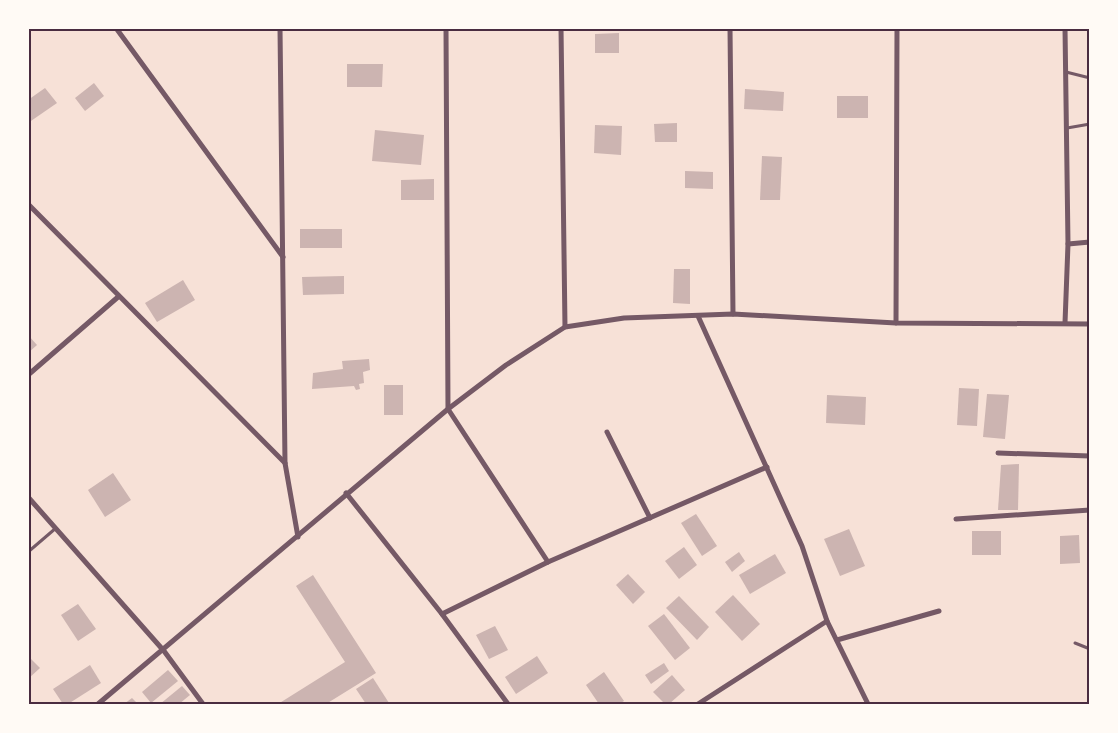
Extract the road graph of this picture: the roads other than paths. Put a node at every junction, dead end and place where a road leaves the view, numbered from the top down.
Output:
1 (116, 28) edge
2 (280, 28) edge
3 (446, 28) edge
4 (561, 28) edge
5 (730, 28) edge
6 (897, 28) edge
7 (1065, 28) edge
8 (1066, 72) junction
9 (1089, 78) edge
10 (1089, 124) edge
11 (1067, 128) junction
12 (28, 204) edge
13 (1089, 242) edge
14 (1068, 244) junction
15 (284, 258) junction
16 (118, 297) junction
17 (733, 314) junction
18 (698, 316) junction
19 (896, 323) junction
20 (1065, 323) junction
21 (1089, 324) edge
22 (566, 327) junction
23 (28, 375) edge
24 (448, 408) junction
25 (607, 432) dead end
26 (998, 453) dead end
27 (1089, 456) edge
28 (285, 463) junction
29 (767, 467) junction
30 (346, 493) junction
31 (28, 497) edge
32 (1089, 510) edge
33 (650, 518) junction
34 (956, 519) dead end
35 (57, 526) junction
36 (297, 537) junction
37 (28, 552) edge
38 (548, 562) junction
39 (939, 611) dead end
40 (442, 614) junction
41 (827, 621) junction
42 (837, 640) junction
43 (1075, 643) dead end
44 (1089, 649) edge
45 (164, 651) junction
46 (98, 705) edge
47 (203, 705) edge
48 (508, 705) edge
49 (698, 705) edge
50 (868, 705) edge

1 - 15 street
2 - 15 street
3 - 24 street
4 - 22 street
5 - 17 street
6 - 19 street
7 - 8 street
8 - 9 lane
8 - 11 street
10 - 11 lane
11 - 14 street
12 - 16 street
13 - 14 street
14 - 20 street
15 - 28 street
16 - 23 street
16 - 28 street
17 - 18 street
17 - 19 street
18 - 22 street
18 - 29 street
19 - 20 street
20 - 21 street
22 - 24 street
24 - 30 street
24 - 38 street
25 - 33 street
26 - 27 street
28 - 36 street
29 - 33 street
29 - 41 street
30 - 36 street
30 - 40 street
31 - 35 street
32 - 34 street
33 - 38 street
35 - 37 lane
35 - 45 street
36 - 45 street
38 - 40 street
39 - 42 street
40 - 48 street
41 - 42 street
41 - 49 street
42 - 50 street
43 - 44 lane
45 - 46 street
45 - 47 street

